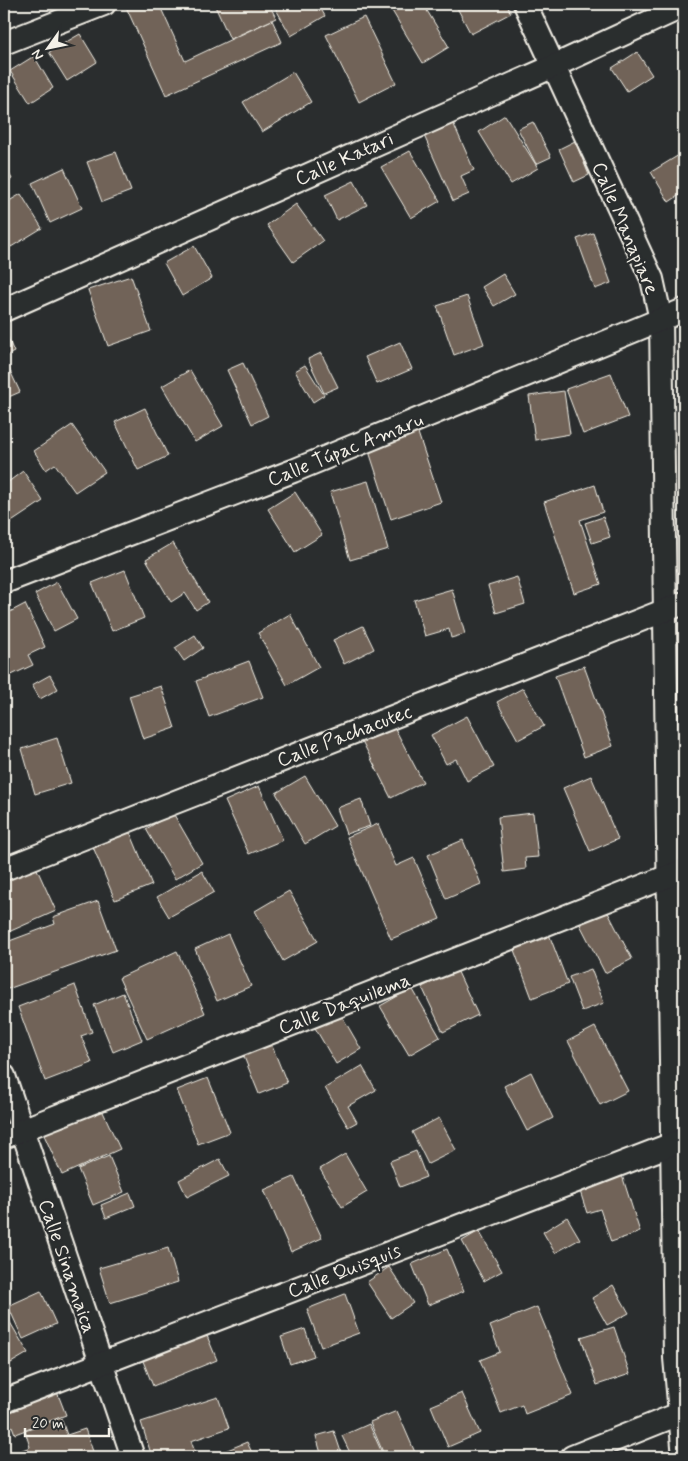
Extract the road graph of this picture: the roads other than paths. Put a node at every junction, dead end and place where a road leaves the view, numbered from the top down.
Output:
1 (104, 4) edge
2 (525, 4) edge
3 (684, 6) edge
4 (77, 9) edge
5 (4, 42) edge
6 (554, 66) junction
7 (4, 310) edge
8 (684, 310) edge
9 (660, 320) junction
10 (4, 582) edge
11 (674, 607) edge
12 (4, 869) edge
13 (676, 873) edge
14 (4, 1076) edge
15 (13, 1133) edge
16 (678, 1142) edge
17 (101, 1363) junction
18 (4, 1401) edge
19 (682, 1413) edge
20 (133, 1457) edge
21 (572, 1457) edge
22 (684, 1457) edge

1 - 4 street
2 - 6 street, Calle Manapiare
3 - 6 street, Calle Katari
4 - 5 street
6 - 7 street, Calle Katari
6 - 9 street, Calle Manapiare
8 - 9 street, Calle Túpac Amaru
9 - 10 street, Calle Túpac Amaru
9 - 11 street, Calle Manapiare
11 - 12 street, Calle Pachacutec
11 - 13 street, Calle Manapiare
13 - 15 street, Calle Daquilema
13 - 16 street, Calle Manapiare
14 - 15 street, Calle Sinamaica
15 - 17 street, Calle Sinamaica
16 - 17 street, Calle Quisquis
16 - 19 street, Calle Manapiare
17 - 18 street, Calle Quisquis
17 - 20 street, Calle Sinamaica
19 - 21 street
19 - 22 street, Calle Manapiare

